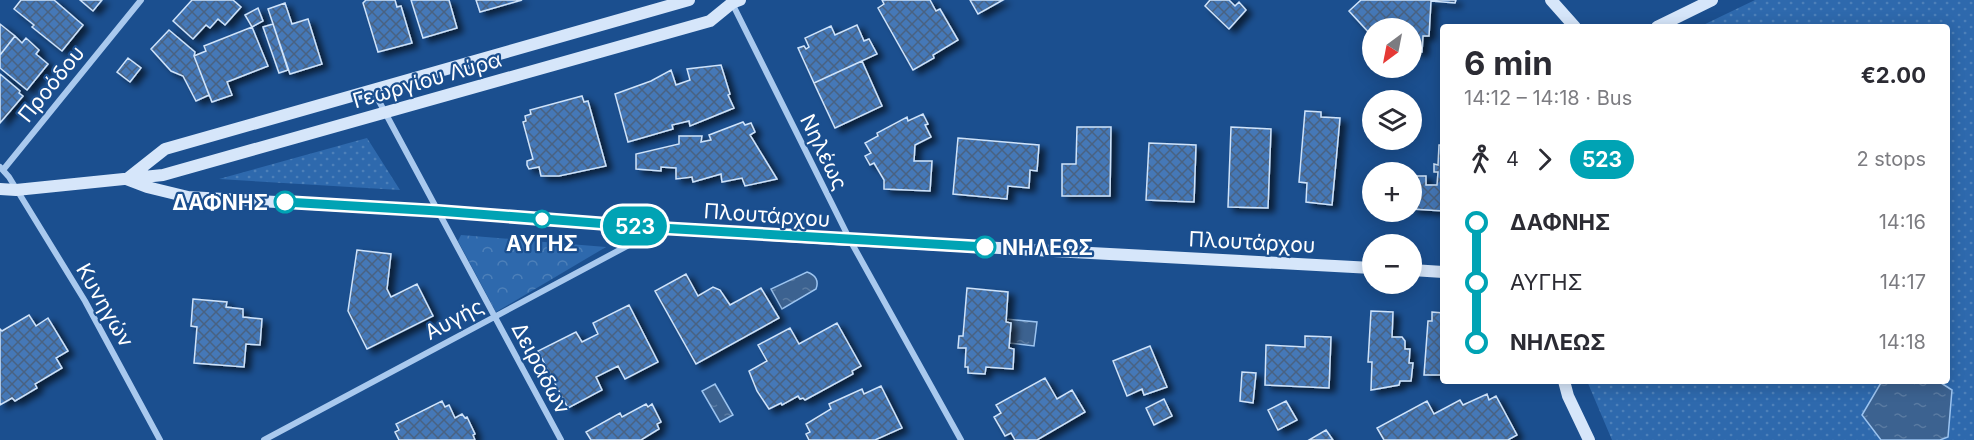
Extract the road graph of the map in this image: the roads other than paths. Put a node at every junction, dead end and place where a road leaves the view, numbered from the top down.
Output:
1 (141, 0) edge
2 (689, 0) edge
3 (1551, 0) edge
4 (1712, 0) edge
5 (731, 1) edge
6 (1572, 24) edge
7 (1663, 24) edge
8 (373, 90) junction
9 (385, 112) junction
10 (1, 168) edge
11 (126, 179) junction
12 (0, 189) edge
13 (16, 190) junction
14 (438, 211) junction
15 (660, 228) junction
16 (850, 240) junction
17 (1362, 267) edge
18 (1422, 271) edge
19 (1440, 272) edge
20 (494, 317) junction
21 (1565, 384) edge
22 (160, 440) edge
23 (264, 440) edge
24 (561, 440) edge
25 (961, 440) edge
26 (1589, 440) edge

1 - 10 street, Προόδου
2 - 8 street, Γεωργίου Λύρα
3 - 6 street
4 - 7 street
5 - 9 street, Γεωργίου Λύρα
5 - 16 street, Νηλέως
8 - 9 street, Δειραδων
8 - 11 street, Γεωργίου Λύρα
9 - 11 street, Γεωργίου Λύρα
9 - 14 street, Δειραδων
10 - 13 street, Προόδου
11 - 13 street, Γεωργίου Λύρα
11 - 14 street, Πλουτάρχου
12 - 13 street, Γεωργίου Λύρα
13 - 22 street, Κυνηγών
14 - 15 street, Πλουτάρχου
14 - 20 street, Δειραδων
15 - 16 street, Πλουτάρχου
15 - 20 street, Αυγής
16 - 17 street, Πλουτάρχου
16 - 25 street, Νηλέως
18 - 19 street
20 - 23 street, Αυγής
20 - 24 street, Δειραδων
21 - 26 street

